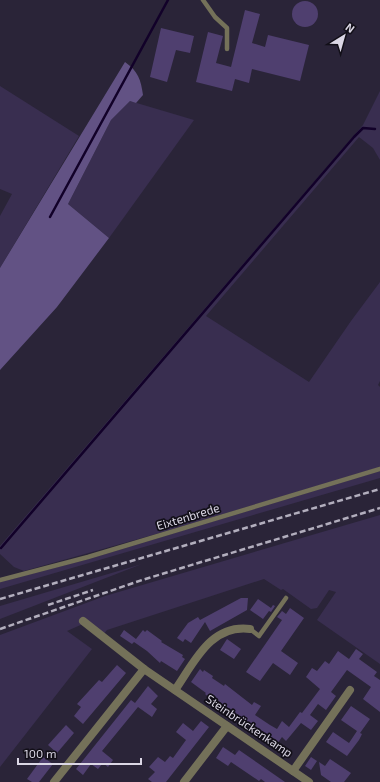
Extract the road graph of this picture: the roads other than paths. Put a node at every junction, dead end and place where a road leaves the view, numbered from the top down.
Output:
1 (203, 0) edge
2 (227, 49) dead end
3 (380, 469) edge
4 (0, 580) edge
5 (286, 598) dead end
6 (83, 621) dead end
7 (250, 629) joint
8 (144, 669) junction
9 (175, 690) junction
10 (350, 690) dead end
11 (226, 726) junction
12 (293, 771) junction
13 (54, 782) edge
14 (184, 782) edge
15 (309, 782) edge

1 - 2 lane
3 - 4 lane, Eixtenbrede
5 - 7 lane
6 - 8 street, Steinbrückenkamp
7 - 9 street
8 - 9 street, Steinbrückenkamp
8 - 13 street
9 - 11 street, Steinbrückenkamp
10 - 12 street
11 - 12 street, Steinbrückenkamp
11 - 14 street
12 - 15 street, Steinbrückenkamp

